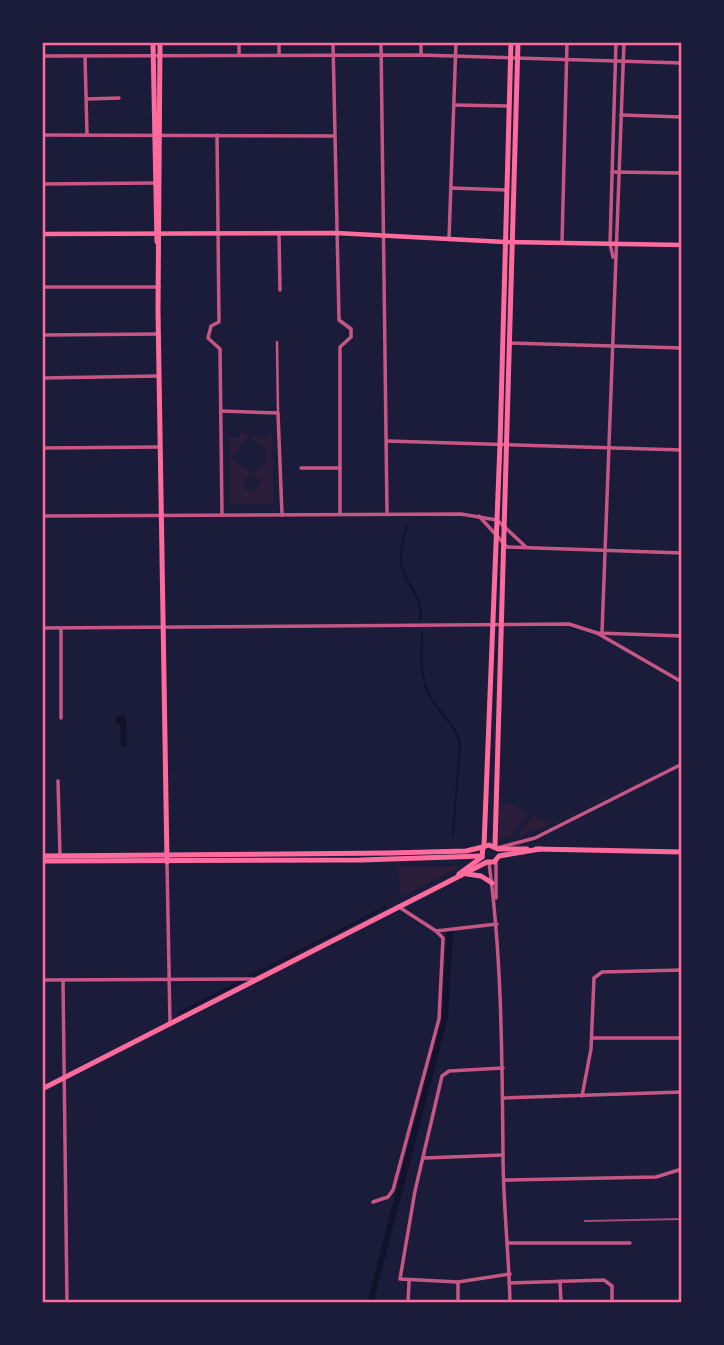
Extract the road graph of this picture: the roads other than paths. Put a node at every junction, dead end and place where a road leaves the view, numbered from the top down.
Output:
1 (153, 42) edge
2 (160, 42) edge
3 (239, 42) edge
4 (279, 42) edge
5 (334, 42) edge
6 (381, 42) edge
7 (421, 42) edge
8 (456, 42) edge
9 (511, 42) edge
10 (518, 42) edge
11 (568, 42) edge
12 (616, 42) edge
13 (624, 42) edge
14 (334, 54) junction
15 (157, 55) junction
16 (239, 55) junction
17 (279, 55) junction
18 (421, 55) junction
19 (42, 56) edge
20 (85, 56) junction
21 (382, 56) junction
22 (455, 57) junction
23 (514, 58) junction
24 (567, 60) junction
25 (615, 61) junction
26 (623, 62) junction
27 (682, 63) edge
28 (119, 98) dead end
29 (87, 99) junction
30 (454, 105) junction
31 (509, 106) junction
32 (614, 115) junction
33 (621, 115) junction
34 (682, 117) edge
35 (42, 135) edge
36 (87, 135) junction
37 (157, 135) junction
38 (217, 135) junction
39 (334, 136) junction
40 (612, 172) junction
41 (620, 172) junction
42 (682, 173) edge
43 (157, 183) junction
44 (42, 184) edge
45 (451, 188) junction
46 (509, 195) junction
47 (158, 233) junction
48 (218, 233) junction
49 (279, 233) junction
50 (337, 233) junction
51 (42, 234) edge
52 (385, 235) junction
53 (449, 239) junction
54 (509, 242) junction
55 (562, 243) junction
56 (610, 244) junction
57 (618, 244) junction
58 (682, 245) edge
59 (614, 259) junction
60 (42, 287) edge
61 (159, 287) junction
62 (280, 290) dead end
63 (159, 334) junction
64 (42, 335) edge
65 (277, 342) dead end
66 (506, 343) junction
67 (612, 346) junction
68 (682, 348) edge
69 (160, 376) junction
70 (42, 378) edge
71 (221, 411) junction
72 (278, 413) junction
73 (387, 441) junction
74 (504, 444) junction
75 (160, 447) junction
76 (42, 448) edge
77 (608, 448) junction
78 (682, 450) edge
79 (301, 468) dead end
80 (340, 468) junction
81 (387, 513) junction
82 (282, 514) junction
83 (340, 514) junction
84 (222, 515) junction
85 (42, 516) edge
86 (161, 516) junction
87 (479, 516) junction
88 (497, 520) junction
89 (505, 527) junction
90 (497, 538) junction
91 (505, 546) junction
92 (526, 547) junction
93 (605, 553) junction
94 (682, 553) edge
95 (493, 624) junction
96 (502, 624) junction
97 (163, 627) junction
98 (42, 628) edge
99 (61, 628) junction
100 (600, 633) junction
101 (682, 636) edge
102 (492, 677) junction
103 (499, 678) junction
104 (682, 682) edge
105 (61, 718) dead end
106 (682, 764) edge
107 (58, 781) dead end
108 (484, 847) junction
109 (497, 847) junction
110 (540, 849) junction
111 (682, 852) edge
112 (42, 856) edge
113 (320, 857) junction
114 (59, 858) junction
115 (497, 858) junction
116 (167, 859) junction
117 (485, 859) junction
118 (42, 861) edge
119 (461, 875) junction
120 (492, 883) junction
121 (495, 903) junction
122 (399, 907) junction
123 (496, 924) junction
124 (436, 930) junction
125 (682, 970) edge
126 (169, 979) junction
127 (259, 979) junction
128 (42, 980) edge
129 (62, 980) junction
130 (170, 1025) junction
131 (593, 1038) junction
132 (682, 1038) edge
133 (503, 1068) junction
134 (62, 1078) junction
135 (42, 1088) edge
136 (682, 1092) edge
137 (582, 1096) junction
138 (504, 1098) junction
139 (503, 1155) junction
140 (424, 1158) junction
141 (682, 1168) edge
142 (504, 1180) junction
143 (373, 1202) dead end
144 (507, 1243) junction
145 (630, 1243) dead end
146 (510, 1274) junction
147 (560, 1281) junction
148 (409, 1282) junction
149 (458, 1282) junction
150 (509, 1283) junction
151 (67, 1303) edge
152 (408, 1303) edge
153 (458, 1303) edge
154 (510, 1303) edge
155 (561, 1303) edge
156 (612, 1303) edge

1 - 15 main road
2 - 15 main road
3 - 16 street
4 - 17 street
5 - 14 street
6 - 21 street
7 - 18 street
8 - 22 street
9 - 23 main road
10 - 23 main road
11 - 24 street
12 - 25 street
13 - 26 street
14 - 17 street
14 - 21 street
14 - 39 street
15 - 16 street
15 - 20 street
15 - 37 main road
16 - 17 street
18 - 21 street
18 - 22 street
19 - 20 street
20 - 29 street
21 - 52 street
22 - 23 street
22 - 30 street
23 - 24 street
23 - 31 main road
23 - 46 main road
24 - 25 street
24 - 55 street
25 - 26 street
25 - 32 street
26 - 27 street
26 - 33 street
28 - 29 street
29 - 36 street
30 - 31 street
30 - 45 street
31 - 46 main road
32 - 33 street
32 - 40 street
33 - 34 street
33 - 41 street
35 - 36 street
36 - 37 street
37 - 38 street
37 - 43 main road
38 - 39 street
38 - 48 street
39 - 50 street
40 - 41 street
40 - 56 street
41 - 42 street
41 - 57 street
43 - 44 street
43 - 47 main road
45 - 46 street
45 - 53 street
46 - 54 main road
47 - 48 main road
47 - 51 main road
47 - 61 main road
48 - 49 main road
48 - 71 street
49 - 50 main road
49 - 62 street
50 - 52 main road
50 - 80 street
52 - 53 main road
52 - 73 street
53 - 54 main road
54 - 55 main road
54 - 66 main road
55 - 56 main road
56 - 57 main road
56 - 59 street
57 - 58 main road
57 - 59 street
59 - 67 street
60 - 61 street
61 - 63 main road
63 - 64 street
63 - 69 main road
65 - 72 street
66 - 67 street
66 - 74 main road
67 - 68 street
67 - 77 street
69 - 70 street
69 - 75 main road
71 - 72 street
71 - 84 street
72 - 82 street
73 - 74 street
73 - 81 street
74 - 77 street
74 - 88 main road
74 - 89 main road
75 - 76 street
75 - 86 main road
77 - 78 street
77 - 93 street
79 - 80 street
80 - 83 street
81 - 83 street
81 - 87 street
82 - 83 street
82 - 84 street
84 - 86 street
85 - 86 street
86 - 97 main road
87 - 88 street
87 - 90 street
88 - 89 street
88 - 90 main road
89 - 91 main road
89 - 92 street
90 - 91 street
90 - 95 main road
91 - 92 street
91 - 96 main road
92 - 93 street
93 - 94 street
93 - 100 street
95 - 96 street
95 - 97 street
95 - 102 main road
96 - 100 street
96 - 103 main road
97 - 99 street
97 - 116 main road
98 - 99 street
99 - 105 street
100 - 101 street
100 - 104 street
102 - 103 main road
102 - 108 main road
103 - 109 main road
106 - 109 street
107 - 114 street
108 - 109 main road
108 - 113 main road
108 - 117 main road
109 - 110 main road
109 - 115 main road
110 - 111 main road
110 - 115 main road
112 - 114 main road
113 - 116 main road
113 - 117 main road
114 - 116 main road
114 - 118 main road
115 - 117 main road
115 - 121 street
116 - 126 street
117 - 119 main road
117 - 120 street
119 - 120 main road
119 - 122 main road
120 - 121 street
121 - 123 street
122 - 124 street
122 - 127 main road
123 - 124 street
123 - 133 street
124 - 143 street
125 - 131 street
126 - 127 street
126 - 129 street
126 - 130 street
127 - 130 main road
128 - 129 street
129 - 134 street
130 - 134 main road
131 - 132 street
131 - 137 street
133 - 138 street
133 - 140 street
134 - 135 main road
134 - 151 street
136 - 137 street
137 - 138 street
138 - 139 street
139 - 140 street
139 - 142 street
140 - 148 street
141 - 142 street
142 - 144 street
144 - 145 street
144 - 146 street
146 - 149 street
146 - 150 street
147 - 150 street
147 - 155 street
147 - 156 street
148 - 149 street
148 - 152 street
149 - 153 street
150 - 154 street

